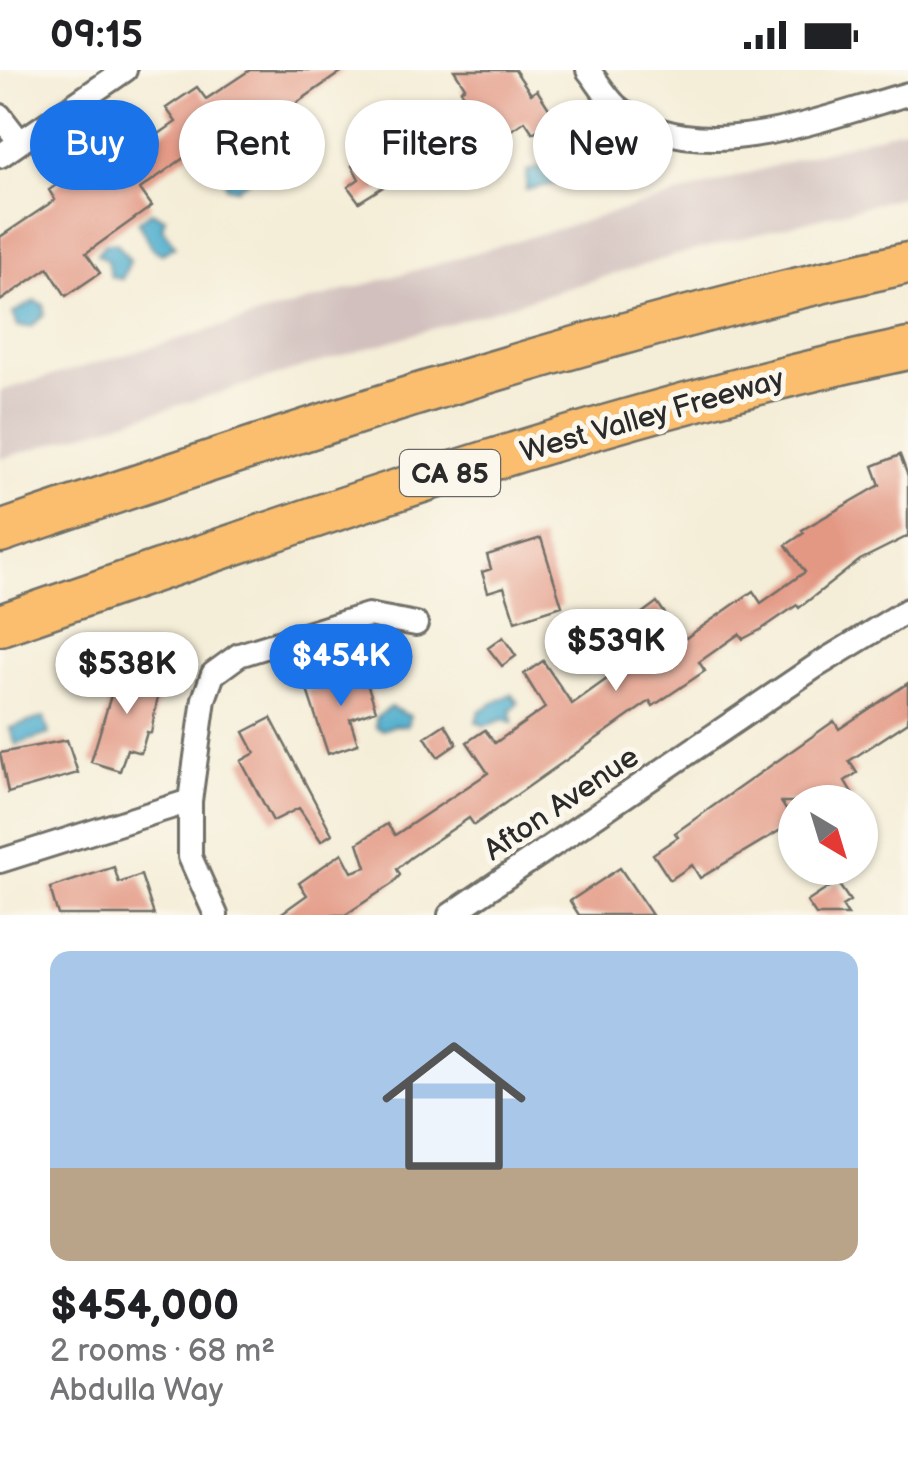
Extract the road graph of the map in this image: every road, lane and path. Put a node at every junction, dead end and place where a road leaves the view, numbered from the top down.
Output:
1 (125, 70) edge
2 (588, 70) edge
3 (908, 94) edge
4 (0, 116) edge
5 (20, 142) junction
6 (0, 156) edge
7 (908, 263) edge
8 (908, 348) edge
9 (0, 532) edge
10 (908, 610) edge
11 (0, 624) edge
12 (416, 624) dead end
13 (190, 801) junction
14 (0, 862) edge
15 (216, 915) edge
16 (450, 915) edge

1 - 5 street
2 - 3 street
4 - 5 street
5 - 6 street
7 - 9 highway
8 - 11 highway, West Valley Freeway / CA 85
10 - 16 street, Afton Avenue
12 - 13 street
13 - 14 street
13 - 15 street

